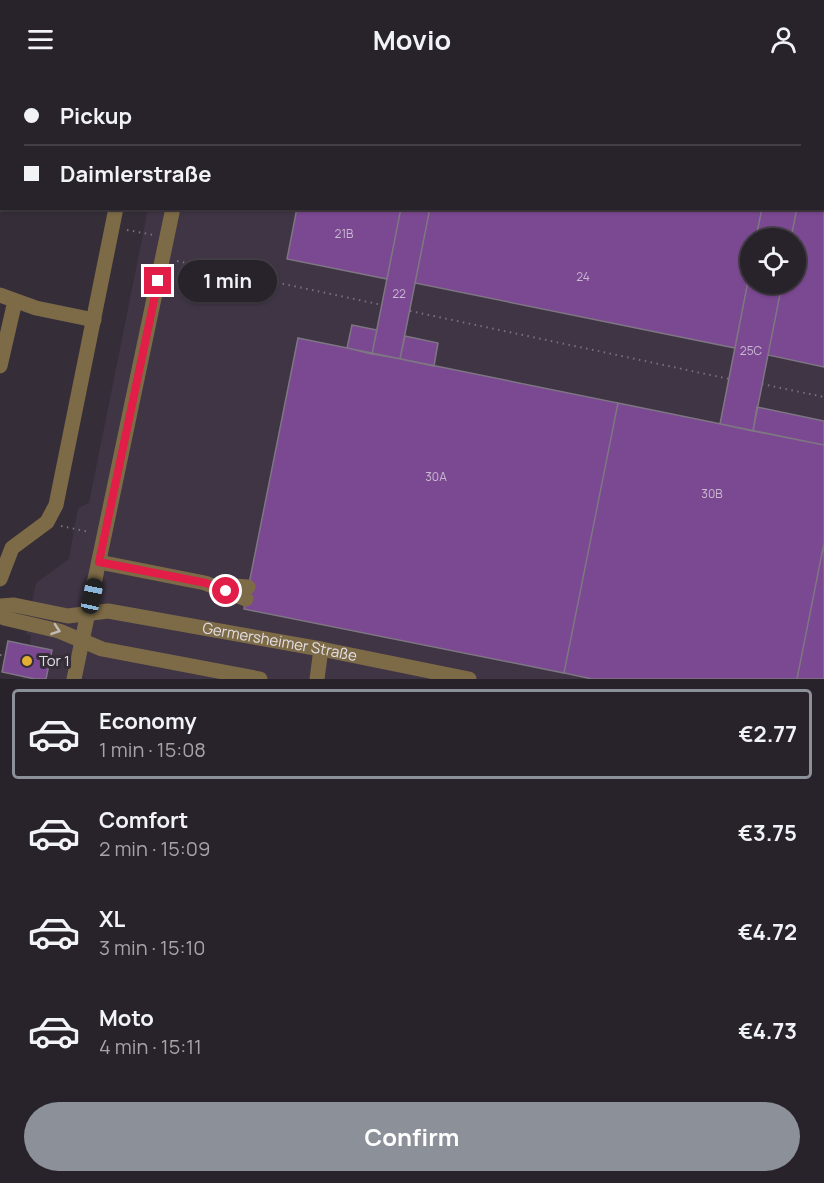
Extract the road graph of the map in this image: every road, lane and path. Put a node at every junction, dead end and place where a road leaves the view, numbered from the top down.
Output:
1 (116, 210) edge
2 (173, 210) edge
3 (113, 227) junction
4 (143, 233) dead end
5 (163, 258) junction
6 (0, 295) edge
7 (15, 301) junction
8 (382, 305) dead end
9 (410, 311) dead end
10 (94, 320) junction
11 (0, 366) edge
12 (729, 379) dead end
13 (762, 384) dead end
14 (824, 397) edge
15 (99, 562) junction
16 (0, 579) edge
17 (247, 593) dead end
18 (0, 606) edge
19 (88, 613) junction
20 (0, 615) edge
21 (82, 640) junction
22 (321, 649) junction
23 (0, 655) edge
24 (5, 656) dead end
25 (74, 679) edge
26 (260, 679) edge
27 (317, 679) edge
28 (469, 679) edge

1 - 3 lane
2 - 5 lane
3 - 4 path
3 - 10 lane
5 - 8 path
5 - 15 lane
6 - 7 lane
7 - 10 lane
7 - 11 lane
9 - 12 path
10 - 16 lane
13 - 14 path
15 - 17 lane
15 - 19 lane
18 - 19 lane, Germersheimer Straße
19 - 21 lane
19 - 22 lane, Germersheimer Straße
20 -> 21 lane
21 - 25 lane
21 - 26 lane
22 - 27 lane
22 - 28 lane, Germersheimer Straße
23 - 24 path

